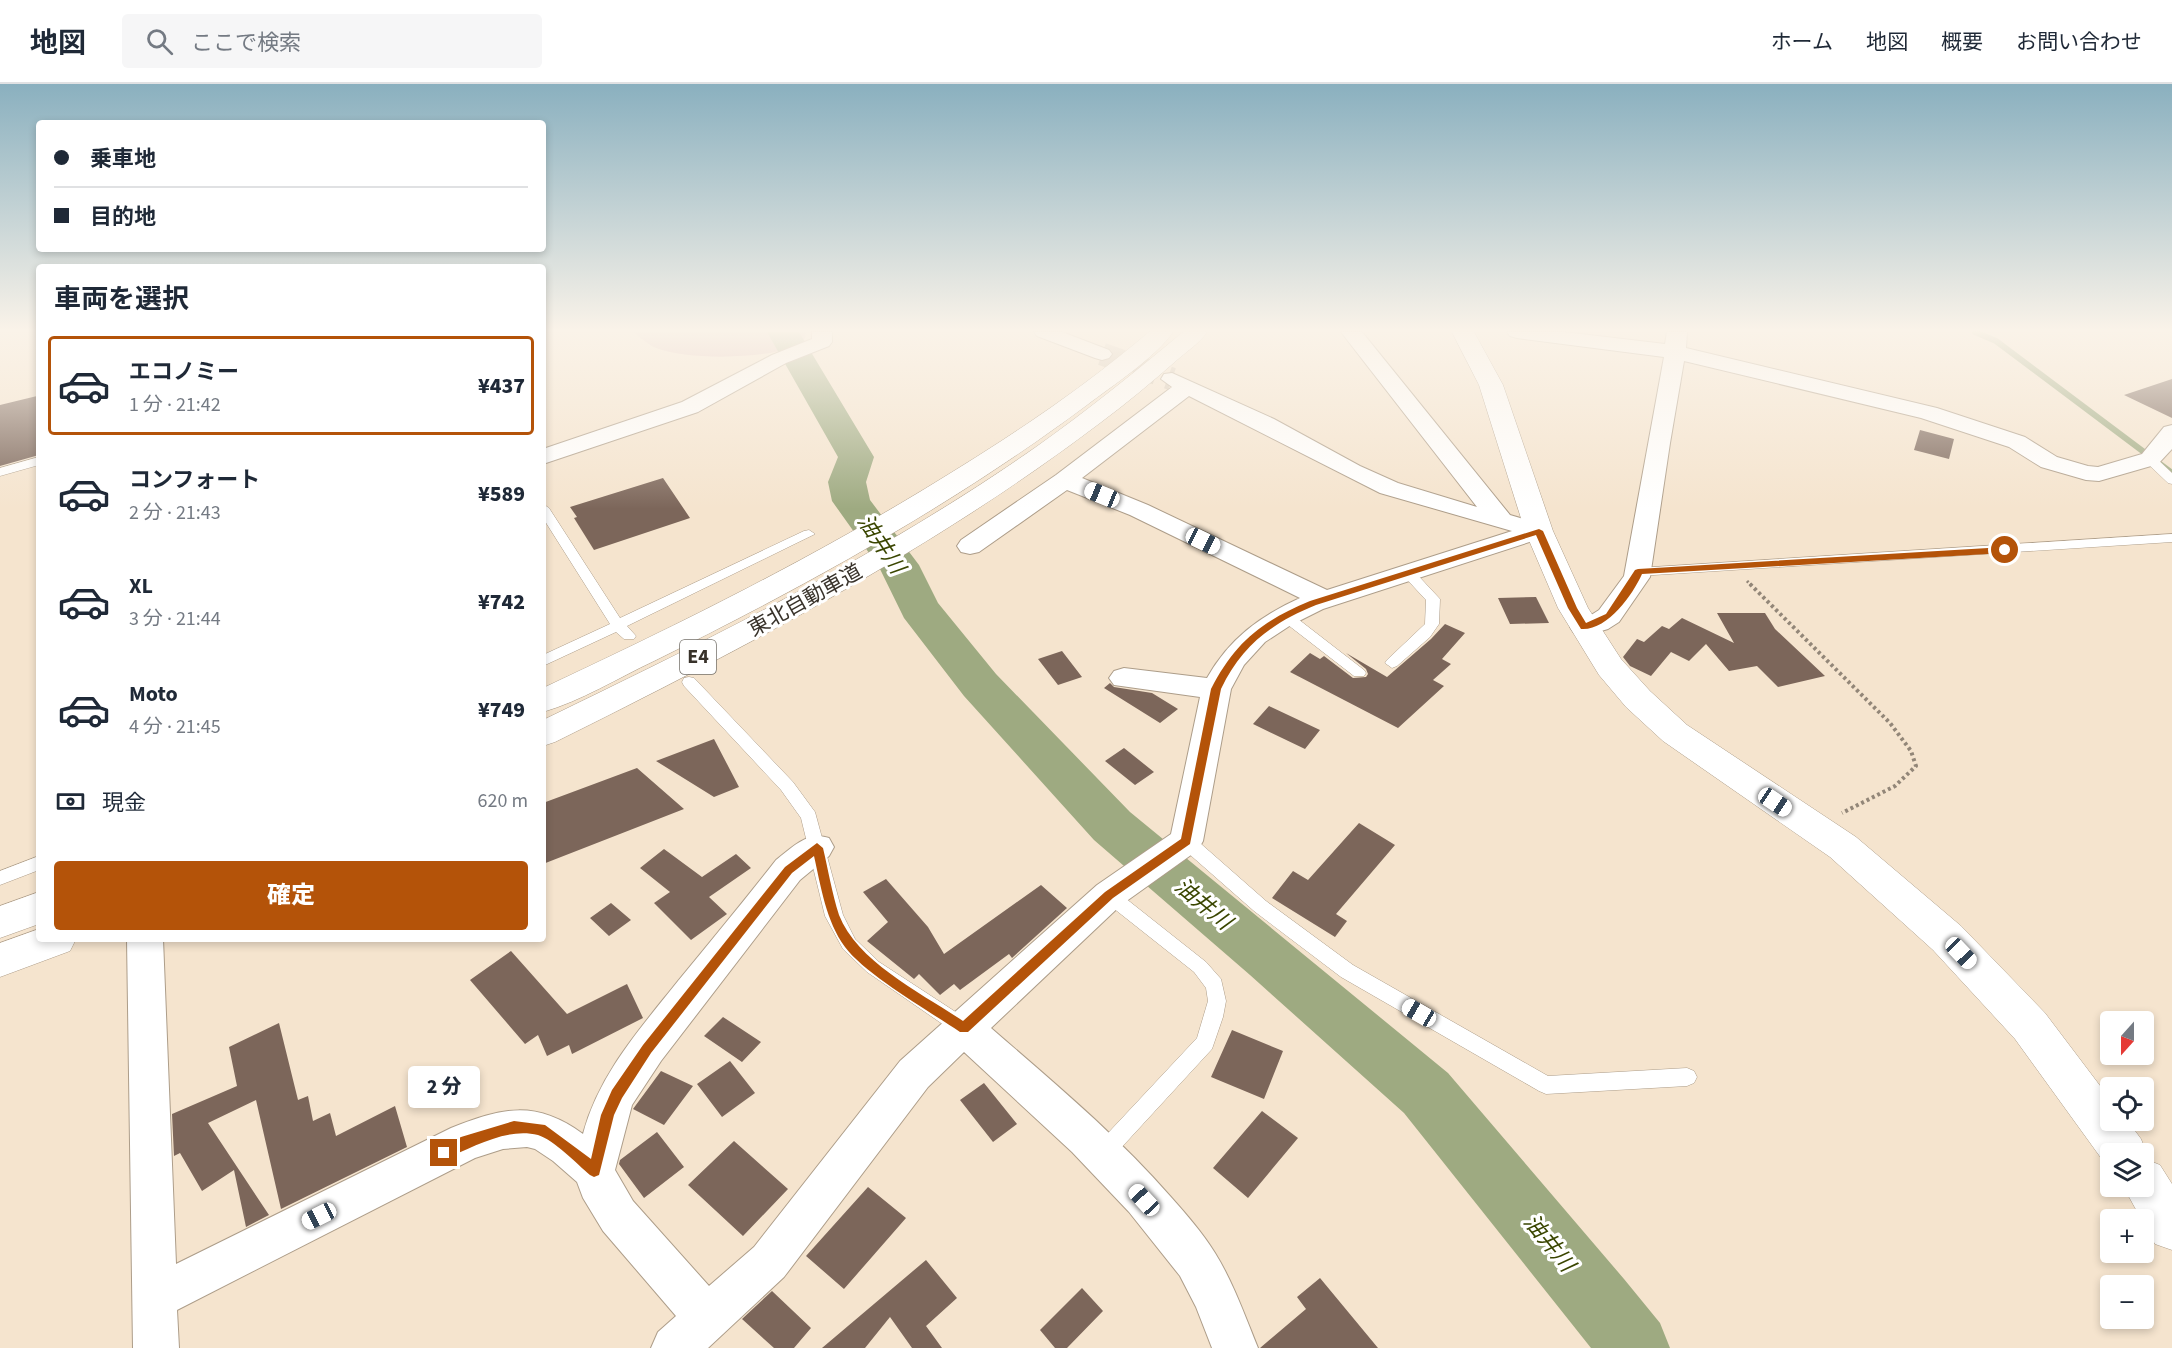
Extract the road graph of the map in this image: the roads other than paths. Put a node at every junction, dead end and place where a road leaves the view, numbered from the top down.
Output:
1 (718, 391) edge
2 (1088, 391) edge
3 (1128, 391) edge
4 (1171, 391) edge
5 (1197, 391) tunnel mouth
6 (1398, 391) edge
7 (1493, 391) edge
8 (1668, 391) edge
9 (1851, 391) edge
10 (2172, 432) edge
11 (546, 456) edge
12 (2150, 459) junction
13 (36, 463) edge
14 (0, 472) edge
15 (1065, 480) junction
16 (2172, 480) edge
17 (940, 508) junction
18 (546, 513) edge
19 (1501, 521) junction
20 (1539, 531) junction
21 (809, 534) dead end
22 (2172, 538) edge
23 (970, 546) dead end
24 (842, 565) junction
25 (1407, 572) junction
26 (1638, 572) junction
27 (1324, 599) junction
28 (1284, 615) junction
29 (1584, 627) junction
30 (624, 631) junction
31 (546, 661) edge
32 (1392, 663) dead end
33 (1359, 673) dead end
34 (1124, 678) dead end
35 (689, 682) dead end
36 (1216, 689) junction
37 (546, 700) edge
38 (546, 733) edge
39 (817, 848) junction
40 (1175, 848) junction
41 (36, 864) edge
42 (0, 878) edge
43 (1115, 891) junction
44 (36, 909) edge
45 (0, 922) edge
46 (48, 942) edge
47 (145, 942) edge
48 (0, 960) edge
49 (964, 1028) junction
50 (1687, 1077) dead end
51 (2117, 1143) edge
52 (1102, 1155) junction
53 (594, 1170) junction
54 (2154, 1197) edge
55 (2172, 1227) edge
56 (154, 1298) junction
57 (707, 1318) junction
58 (156, 1348) edge
59 (674, 1348) edge
60 (1234, 1348) edge

1 - 11 street
2 - 17 main road, 東北自動車道 / E4
3 - 17 main road, 東北自動車道 / E4
4 - 15 street
5 - 19 street
6 - 19 street
7 - 20 main road
8 - 26 street
9 - 12 street
10 - 12 street
12 - 16 lane
13 - 14 lane
15 - 23 street
15 - 27 street
17 - 24 main road, 東北自動車道 / E4
18 - 30 lane
19 - 20 street
20 - 25 street
20 - 29 main road
21 - 30 lane
22 - 26 lane
24 - 37 main road, 東北自動車道 / E4
24 - 38 main road, 東北自動車道 / E4
25 - 27 street
25 - 32 lane
26 - 29 street
27 - 28 street
28 - 33 lane
28 - 36 street
29 - 51 main road
30 - 31 lane
34 - 36 street
35 - 39 lane
36 - 40 street
39 - 49 lane
39 - 53 street
40 - 43 street
40 - 50 lane
41 - 42 lane
43 - 49 street
43 - 52 lane
44 - 45 main road
46 - 48 main road
47 - 56 street
49 - 52 street
49 - 57 street
52 - 60 street
53 - 56 street
53 - 57 street
54 - 55 main road
56 - 58 street
57 - 59 street

